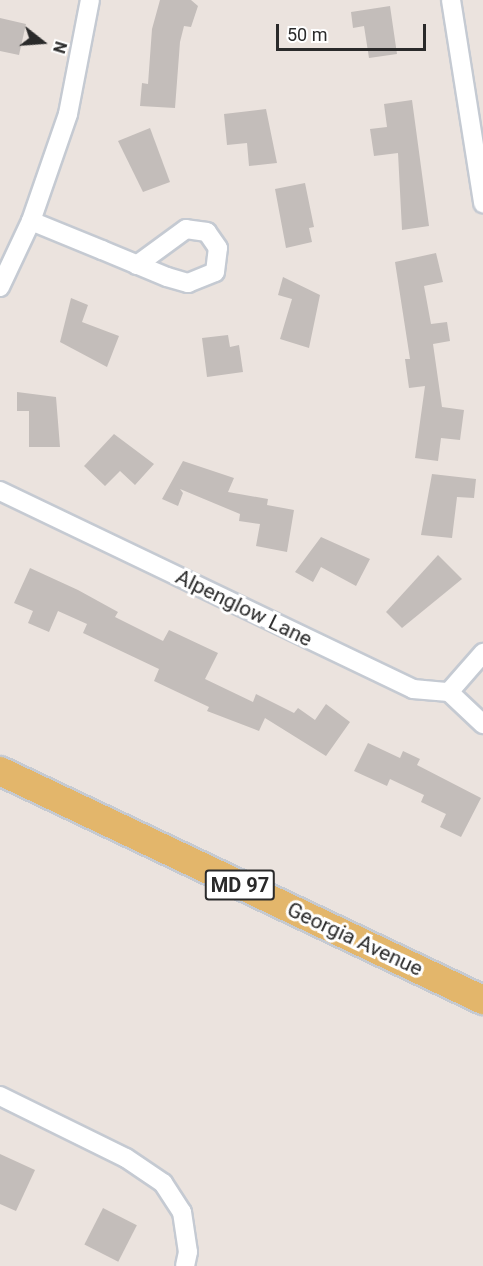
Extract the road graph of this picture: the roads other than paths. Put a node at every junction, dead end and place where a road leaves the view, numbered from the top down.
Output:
1 (90, 0) edge
2 (451, 0) edge
3 (483, 203) edge
4 (31, 221) junction
5 (137, 265) dead end
6 (0, 287) edge
7 (0, 491) edge
8 (481, 660) edge
9 (449, 692) junction
10 (483, 724) edge
11 (0, 771) edge
12 (483, 1000) edge
13 (0, 1095) edge
14 (185, 1266) edge

1 - 4 street
2 - 3 street
4 - 5 street
4 - 6 street
7 - 9 street, Alpenglow Lane
8 - 9 street
9 - 10 street
11 - 12 main road, Georgia Avenue / MD 97
13 - 14 street

